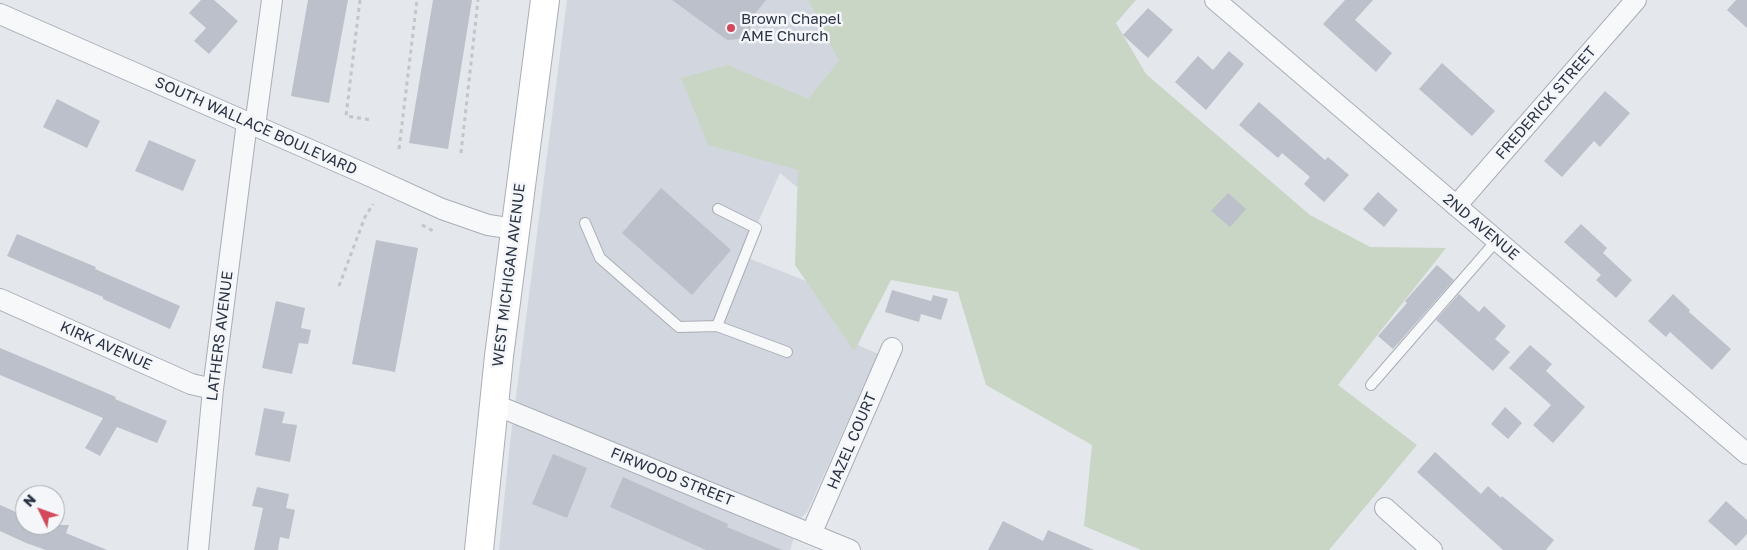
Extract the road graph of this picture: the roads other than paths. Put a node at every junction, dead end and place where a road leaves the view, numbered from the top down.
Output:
1 (272, 0) edge
2 (545, 0) edge
3 (1215, 0) edge
4 (1636, 0) edge
5 (0, 14) edge
6 (251, 124) junction
7 (1456, 206) junction
8 (718, 209) dead end
9 (585, 223) dead end
10 (515, 229) junction
11 (1496, 240) junction
12 (0, 299) edge
13 (717, 326) junction
14 (892, 348) dead end
15 (787, 352) dead end
16 (1371, 385) dead end
17 (213, 389) junction
18 (494, 404) junction
19 (1747, 454) edge
20 (1385, 508) dead end
21 (812, 534) junction
22 (198, 550) edge
23 (479, 550) edge
24 (850, 550) edge
25 (1432, 550) edge

1 - 6 street, LATHERS AVENUE
2 - 10 main road, WEST MICHIGAN AVENUE
3 - 7 street, 2ND AVENUE
4 - 7 street, FREDERICK STREET
5 - 6 street, SOUTH WALLACE BOULEVARD
6 - 10 street, SOUTH WALLACE BOULEVARD
6 - 17 street, LATHERS AVENUE
7 - 11 street, 2ND AVENUE
8 - 13 lane
9 - 13 lane
10 - 18 main road, WEST MICHIGAN AVENUE
11 - 16 lane
11 - 19 street, 2ND AVENUE
12 - 17 street, KIRK AVENUE
13 - 15 lane
14 - 21 street, HAZEL COURT
17 - 22 street, LATHERS AVENUE
18 - 21 street, FIRWOOD STREET
18 - 23 main road, WEST MICHIGAN AVENUE
20 - 25 street
21 - 24 street, FIRWOOD STREET

